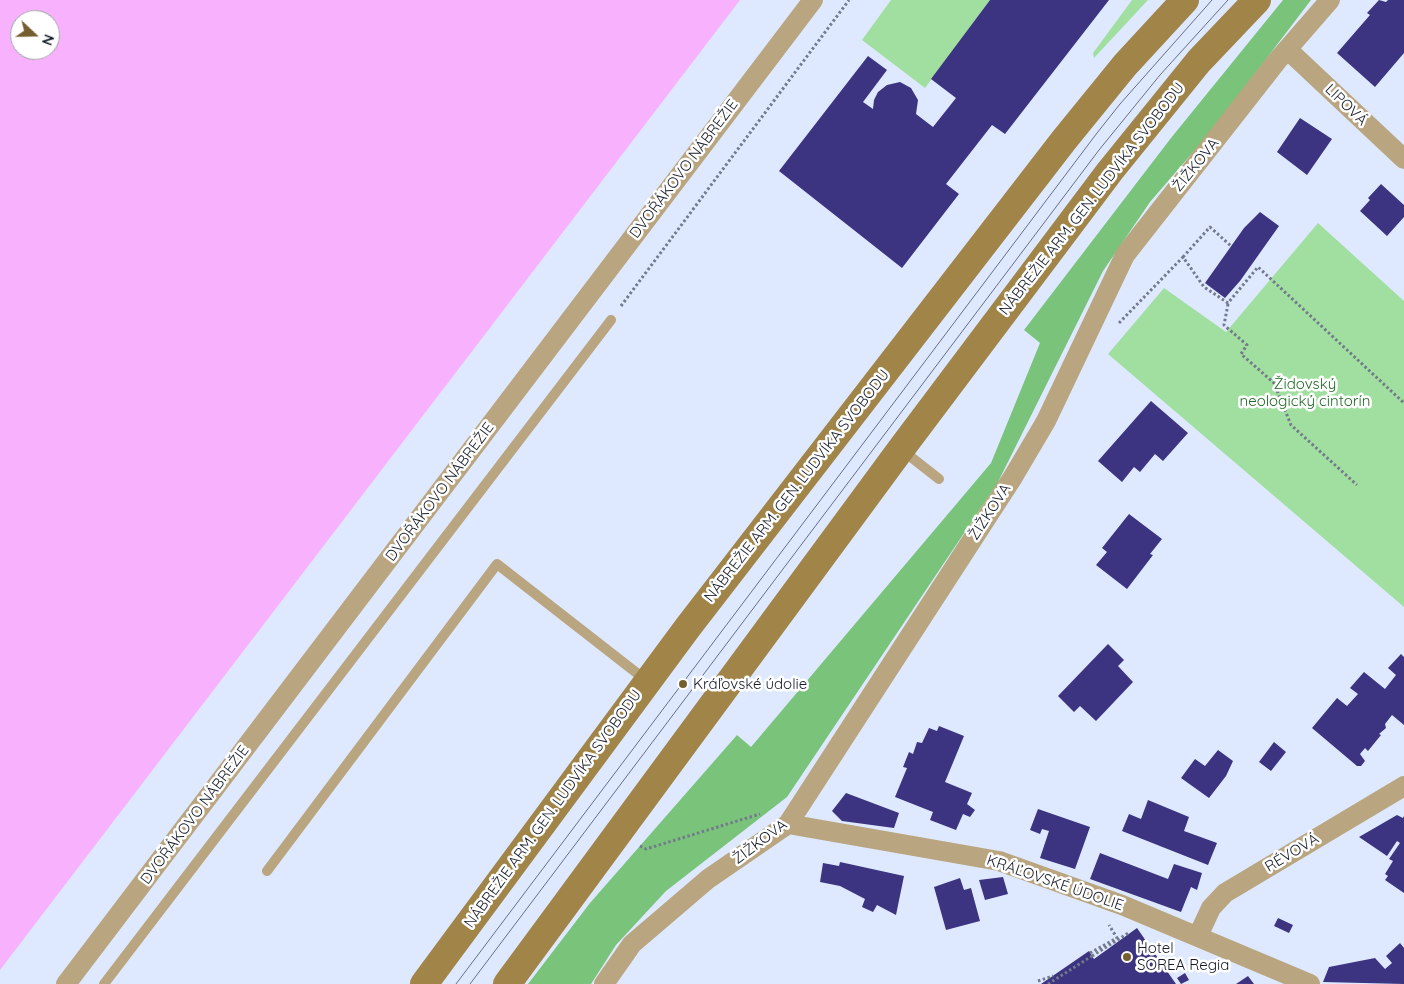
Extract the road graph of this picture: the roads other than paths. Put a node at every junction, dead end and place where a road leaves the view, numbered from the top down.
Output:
1 (813, 0) edge
2 (1185, 0) edge
3 (1257, 0) edge
4 (1330, 0) edge
5 (1288, 50) junction
6 (1404, 159) edge
7 (611, 320) road end
8 (901, 449) junction
9 (939, 479) dead end
10 (647, 682) junction
11 (1404, 786) edge
12 (788, 824) junction
13 (268, 871) dead end
14 (1198, 936) junction
15 (66, 984) edge
16 (104, 984) edge
17 (424, 984) edge
18 (507, 984) edge
19 (604, 984) edge
20 (1310, 984) edge

1 - 15 street, DVOŘÁKOVO NÁBREŽIE
2 - 10 main road, NÁBREŽIE ARM. GEN. LUDVÍKA SVOBODU
3 - 8 main road, NÁBREŽIE ARM. GEN. LUDVÍKA SVOBODU
4 - 5 street, ŽIŽKOVA
5 - 6 street, LIPOVÁ
5 - 12 street, ŽIŽKOVA
7 - 16 lane
8 - 9 lane
8 - 18 main road, NÁBREŽIE ARM. GEN. LUDVÍKA SVOBODU
10 - 13 lane
10 - 17 main road, NÁBREŽIE ARM. GEN. LUDVÍKA SVOBODU
11 - 14 street, RÉVOVÁ
12 - 14 street, KRÁĽOVSKÉ ÚDOLIE
12 - 19 street, ŽIŽKOVA
14 - 20 street, KRÁĽOVSKÉ ÚDOLIE

